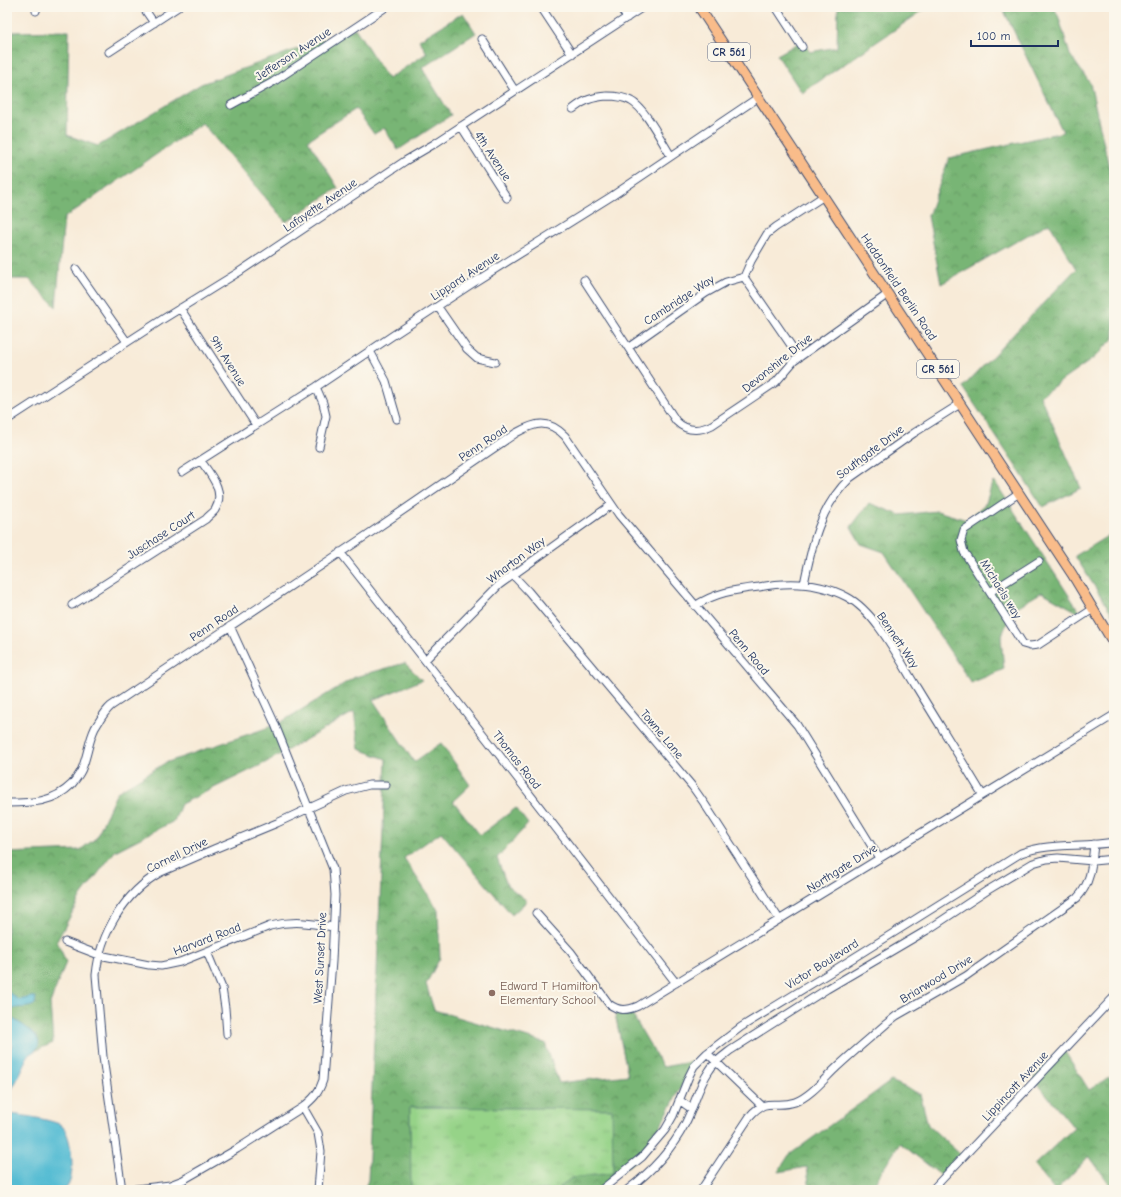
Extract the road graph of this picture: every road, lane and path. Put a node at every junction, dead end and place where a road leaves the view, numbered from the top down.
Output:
1 (143, 7) edge
2 (178, 7) edge
3 (386, 7) edge
4 (542, 7) edge
5 (620, 7) edge
6 (644, 7) edge
7 (699, 7) edge
8 (776, 7) edge
9 (627, 18) junction
10 (154, 23) junction
11 (482, 39) dead end
12 (802, 47) dead end
13 (110, 52) dead end
14 (572, 54) junction
15 (515, 91) junction
16 (758, 98) junction
17 (231, 105) dead end
18 (573, 109) dead end
19 (461, 126) junction
20 (671, 156) junction
21 (824, 196) junction
22 (507, 198) dead end
23 (76, 269) dead end
24 (744, 277) junction
25 (584, 280) dead end
26 (888, 294) junction
27 (438, 306) junction
28 (180, 308) junction
29 (127, 342) junction
30 (629, 347) junction
31 (370, 351) junction
32 (799, 357) junction
33 (495, 362) dead end
34 (316, 388) junction
35 (960, 404) junction
36 (397, 419) dead end
37 (7, 420) edge
38 (256, 425) junction
39 (319, 447) dead end
40 (201, 461) junction
41 (182, 472) dead end
42 (1019, 493) junction
43 (611, 505) junction
44 (340, 552) junction
45 (1039, 561) dead end
46 (512, 574) junction
47 (804, 584) junction
48 (990, 592) junction
49 (72, 605) dead end
50 (695, 606) junction
51 (1093, 609) junction
52 (230, 626) junction
53 (1114, 644) edge
54 (425, 660) junction
55 (1114, 715) edge
56 (386, 785) dead end
57 (982, 794) junction
58 (7, 803) edge
59 (310, 808) junction
60 (1114, 842) edge
61 (1094, 844) junction
62 (879, 858) junction
63 (1114, 859) edge
64 (1093, 861) junction
65 (536, 913) dead end
66 (779, 919) junction
67 (333, 927) junction
68 (65, 942) dead end
69 (207, 952) junction
70 (99, 955) junction
71 (676, 983) junction
72 (1114, 997) edge
73 (227, 1034) dead end
74 (707, 1053) junction
75 (716, 1062) junction
76 (679, 1100) junction
77 (761, 1106) junction
78 (303, 1107) junction
79 (692, 1109) junction
80 (122, 1190) edge
81 (128, 1190) edge
82 (318, 1190) edge
83 (601, 1190) edge
84 (627, 1190) edge
85 (701, 1190) edge
86 (932, 1190) edge

1 - 10 street
2 - 10 street
3 - 17 street, Jefferson Avenue
4 - 14 street
5 - 9 street
6 - 9 street, Lafayette Avenue
7 - 16 main road, Haddonfield Berlin Road / CR 561
8 - 12 street
9 - 14 street, Lafayette Avenue
10 - 13 street
11 - 15 street
14 - 15 street, Lafayette Avenue
15 - 19 street, Lafayette Avenue
16 - 20 street, Lippard Avenue
16 - 21 main road, Haddonfield Berlin Road / CR 561
18 - 20 street
19 - 22 street, 4th Avenue
19 - 28 street, Lafayette Avenue
20 - 27 street, Lippard Avenue
21 - 24 street
21 - 26 main road, Haddonfield Berlin Road / CR 561
23 - 29 street
24 - 30 street, Cambridge Way
24 - 32 street
25 - 30 street, Devonshire Drive
26 - 32 street, Devonshire Drive
26 - 35 main road, Haddonfield Berlin Road / CR 561
27 - 31 street, Lippard Avenue
27 - 33 street
28 - 29 street, Lafayette Avenue
28 - 38 street, 9th Avenue
29 - 37 street, Lafayette Avenue
30 - 32 street, Devonshire Drive
31 - 34 street, Lippard Avenue
31 - 36 street
34 - 38 street, Lippard Avenue
34 - 39 street
35 - 42 main road, Haddonfield Berlin Road / CR 561
35 - 47 street, Southgate Drive
38 - 40 street, Lippard Avenue
40 - 41 street, Lippard Avenue
40 - 49 street, Juschase Court
42 - 48 street, Michaels way
42 - 51 main road, Haddonfield Berlin Road / CR 561
43 - 44 street, Penn Road
43 - 46 street, Wharton Way
43 - 50 street, Penn Road
44 - 52 street, Penn Road
44 - 54 street, Thomas Road
45 - 48 street
46 - 54 street, Wharton Way
46 - 66 street, Towne Lane
47 - 50 street, Bennett Way
47 - 57 street, Bennett Way
48 - 51 street, Michaels way
50 - 62 street, Penn Road
51 - 53 main road, Haddonfield Berlin Road / CR 561
52 - 58 street, Penn Road
52 - 59 street, West Sunset Drive
54 - 71 street, Thomas Road
55 - 57 street, Northgate Drive
56 - 59 street, Cornell Drive
57 - 62 street, Northgate Drive
59 - 67 street, West Sunset Drive
59 - 70 street, Cornell Drive
60 - 61 street, Victor Boulevard
61 - 64 street, Briarwood Drive
61 - 74 street, Victor Boulevard
62 - 66 street, Northgate Drive
63 - 64 street, Victor Boulevard
64 - 75 street, Victor Boulevard
64 - 77 street, Briarwood Drive
65 - 71 street, Northgate Drive
66 - 71 street, Northgate Drive
67 - 69 street, Harvard Road
67 - 78 street, West Sunset Drive
68 - 70 street, Harvard Road
69 - 70 street, Harvard Road
69 - 73 street
70 - 80 street, Cornell Drive
72 - 86 street, Lippincott Avenue
74 - 75 street
74 - 76 street, Victor Boulevard
75 - 77 street
75 - 79 street, Victor Boulevard
76 - 79 street
76 - 83 street, Victor Boulevard
77 - 85 street
78 - 81 street, West Sunset Drive
78 - 82 street
79 - 84 street, Victor Boulevard

